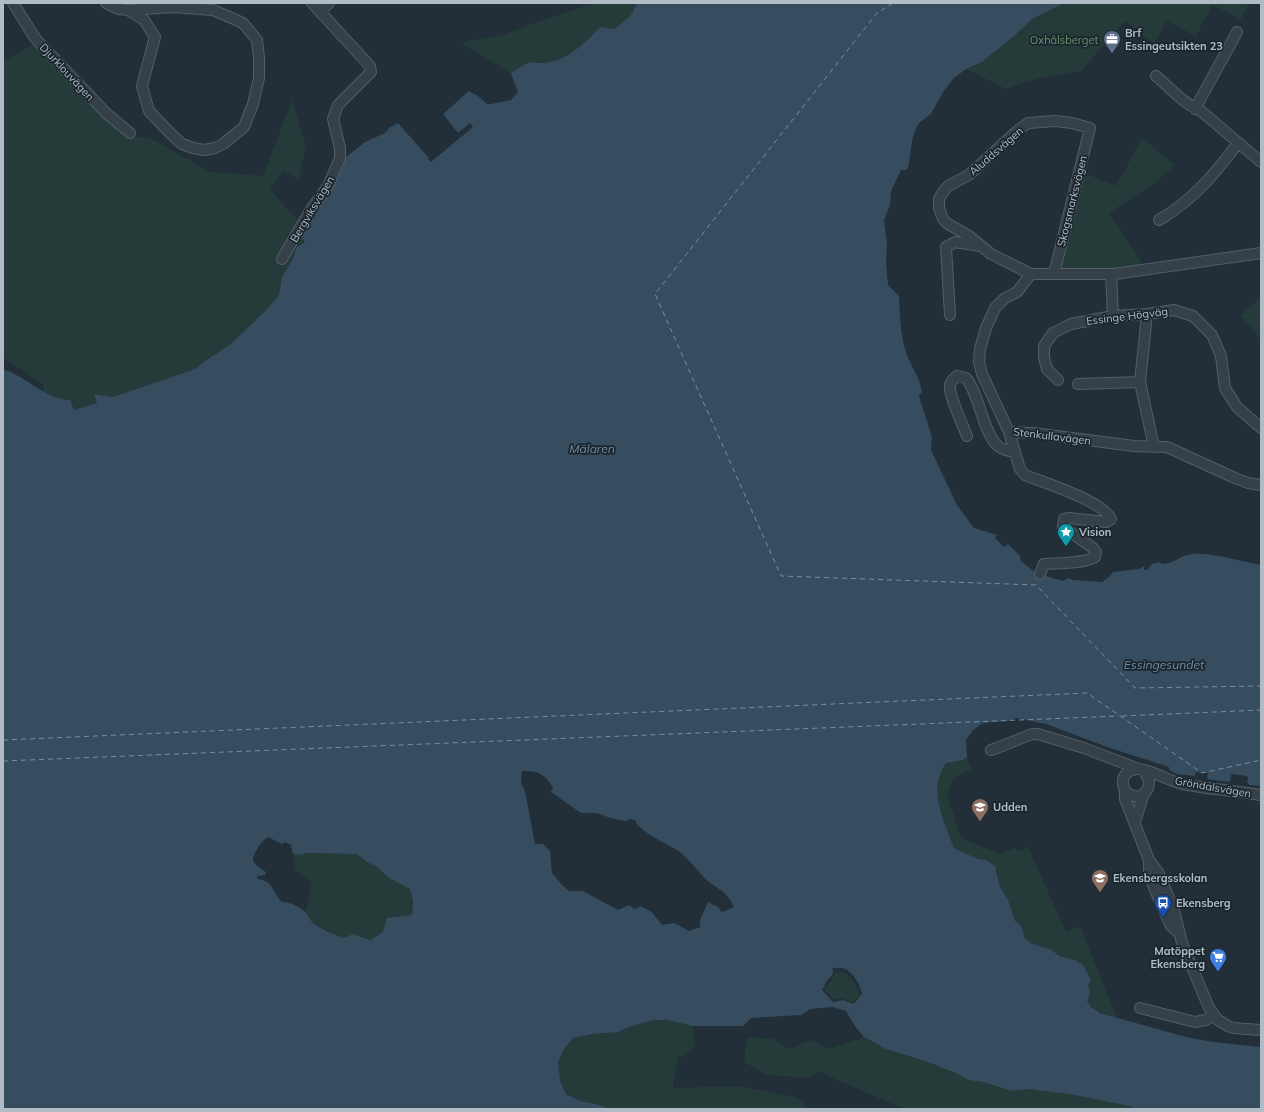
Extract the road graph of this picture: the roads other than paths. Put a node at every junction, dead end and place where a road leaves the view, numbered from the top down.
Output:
1 (13, 3) edge
2 (106, 3) edge
3 (312, 3) edge
4 (329, 3) edge
5 (128, 10) junction
6 (320, 11) junction
7 (1237, 32) dead end
8 (1156, 76) dead end
9 (1195, 108) junction
10 (1090, 128) joint
11 (130, 133) dead end
12 (1238, 143) junction
13 (1261, 162) edge
14 (1159, 220) dead end
15 (982, 246) junction
16 (1261, 253) edge
17 (282, 259) dead end
18 (1031, 274) junction
19 (1054, 274) junction
20 (1111, 274) junction
21 (1147, 314) junction
22 (950, 315) dead end
23 (1113, 316) junction
24 (1058, 380) dead end
25 (1140, 382) junction
26 (1078, 384) dead end
27 (1261, 428) edge
28 (1009, 432) junction
29 (967, 436) dead end
30 (1154, 447) junction
31 (1014, 452) junction
32 (1261, 485) edge
33 (1040, 574) dead end
34 (991, 750) dead end
35 (1117, 760) junction
36 (1141, 770) junction
37 (1123, 778) junction
38 (1164, 778) junction
39 (1125, 791) junction
40 (1146, 791) junction
41 (1261, 795) edge
42 (1135, 822) junction
43 (1140, 1008) dead end
44 (1214, 1015) junction
45 (1261, 1030) edge

1 - 11 street, Djurklouvägen
2 - 5 street
3 - 6 street, Bergviksvägen
4 - 6 street
5 - 5 street
6 - 17 street, Bergviksvägen
7 - 9 street
8 - 9 street
9 - 12 street
10 - 15 street, Aluddsvägen
10 - 19 street, Skogsmarksvägen
12 - 13 street
12 - 14 street
15 - 18 street, Aluddsvägen
15 - 22 street
16 - 20 street
18 - 19 street
18 - 28 street, Stenkullavägen
19 - 20 street
20 - 23 street
21 - 23 street, Essinge Högväg
21 - 25 street
21 - 27 street, Essinge Högväg
23 - 24 street, Essinge Högväg
25 - 26 street
25 - 30 street
28 - 30 street, Stenkullavägen
28 - 31 street
29 - 31 street
30 - 32 street, Stenkullavägen
31 - 33 street
34 - 35 street, Gröndalsvägen
35 - 36 street, Gröndalsvägen
35 - 37 street
36 - 37 street
36 - 38 street, Gröndalsvägen
36 - 40 street
37 - 39 street
38 - 40 street, Gröndalsvägen
38 - 41 street, Gröndalsvägen
39 - 40 street
39 - 42 street
40 - 42 street
42 - 44 street
43 - 44 street
44 - 45 street

